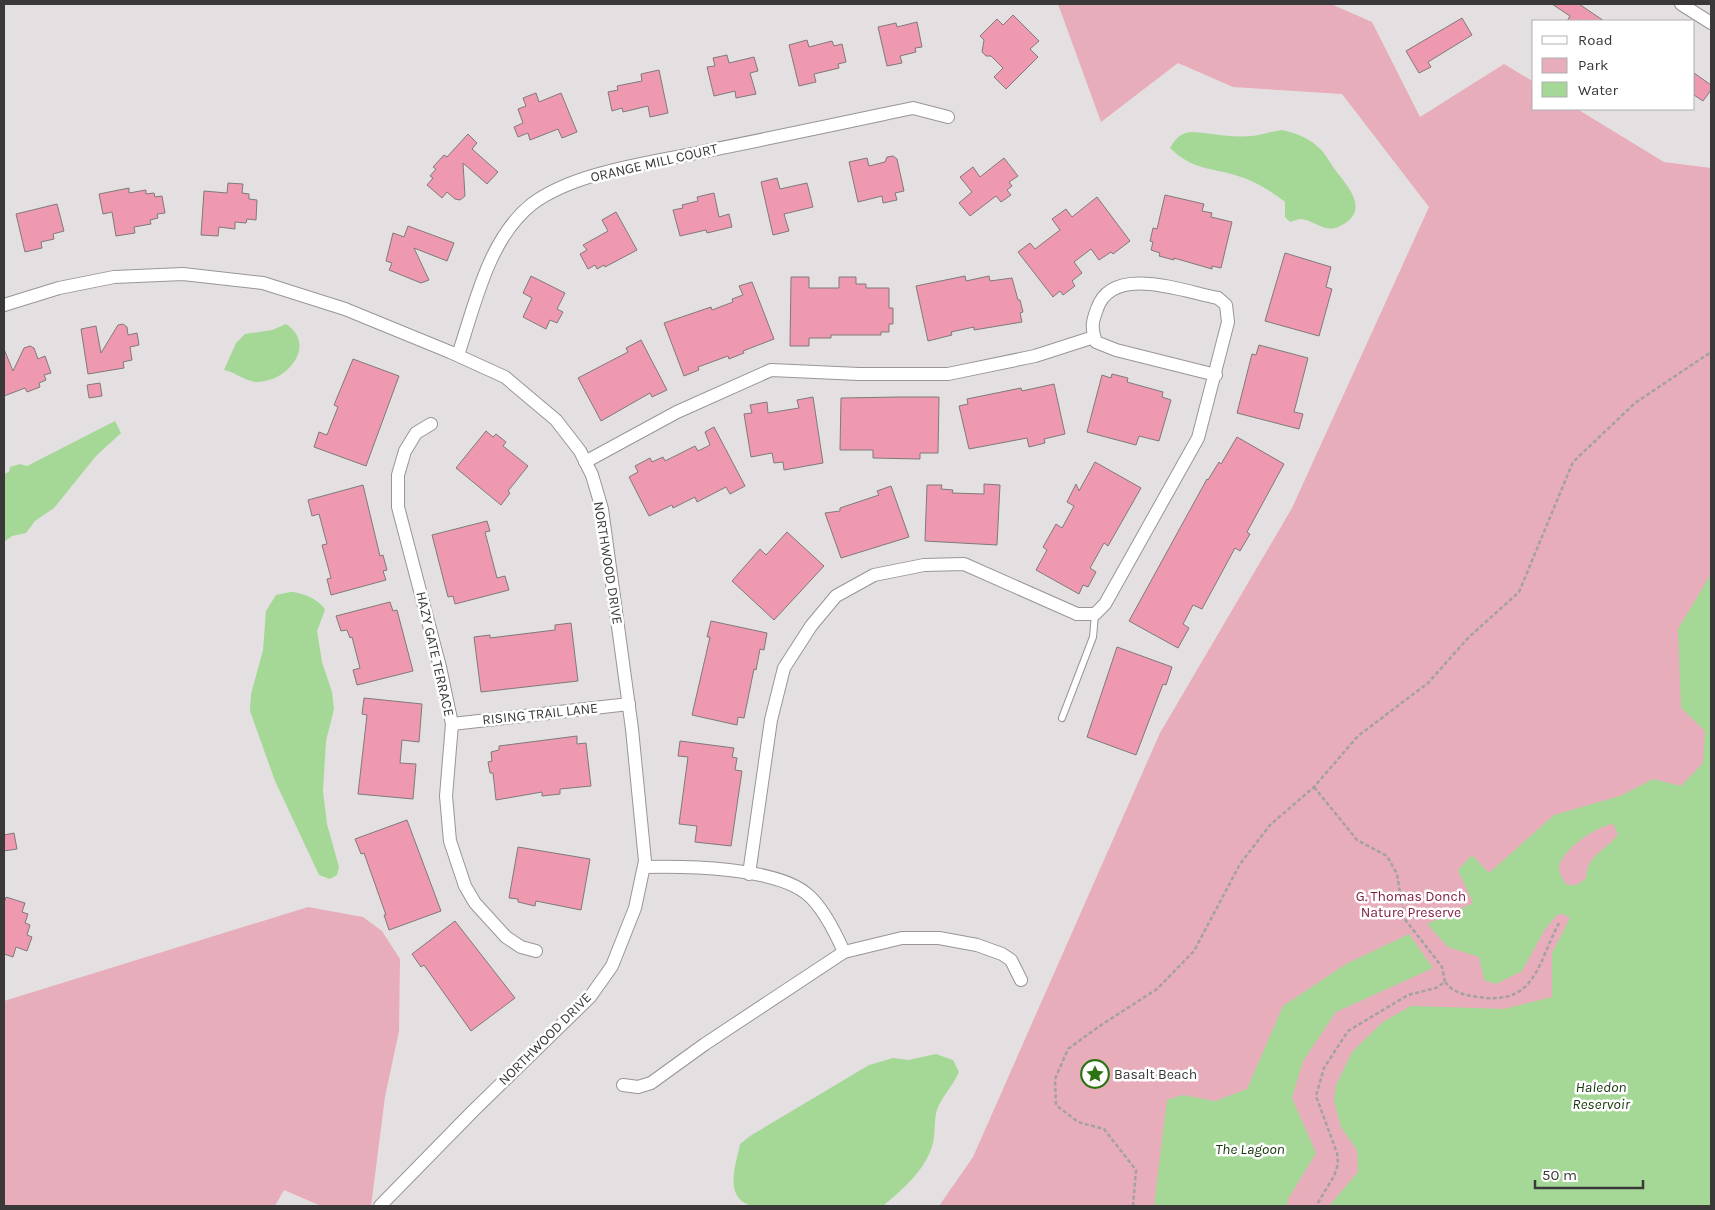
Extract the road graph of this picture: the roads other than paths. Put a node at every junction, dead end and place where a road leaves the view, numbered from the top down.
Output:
1 (1681, 4) edge
2 (1711, 23) edge
3 (948, 117) dead end
4 (4, 305) edge
5 (1094, 337) junction
6 (458, 355) junction
7 (1216, 375) junction
8 (431, 424) dead end
9 (585, 462) junction
10 (1095, 614) junction
11 (629, 704) junction
12 (1062, 718) dead end
13 (452, 724) junction
14 (644, 866) junction
15 (749, 874) junction
16 (536, 951) dead end
17 (844, 952) junction
18 (1021, 980) dead end
19 (623, 1085) dead end
20 (380, 1206) edge

1 - 2 street
3 - 6 street, ORANGE MILL COURT
4 - 6 street, NORTHWOOD DRIVE
5 - 7 street
5 - 7 street
5 - 9 street
6 - 9 street, NORTHWOOD DRIVE
7 - 10 street
8 - 13 street, HAZY GATE TERRACE
9 - 11 street, NORTHWOOD DRIVE
10 - 12 lane
10 - 15 street
11 - 13 street, RISING TRAIL LANE
11 - 14 street, NORTHWOOD DRIVE
13 - 16 street, HAZY GATE TERRACE
14 - 15 street
14 - 20 street, NORTHWOOD DRIVE
15 - 17 street
17 - 18 street
17 - 19 street

